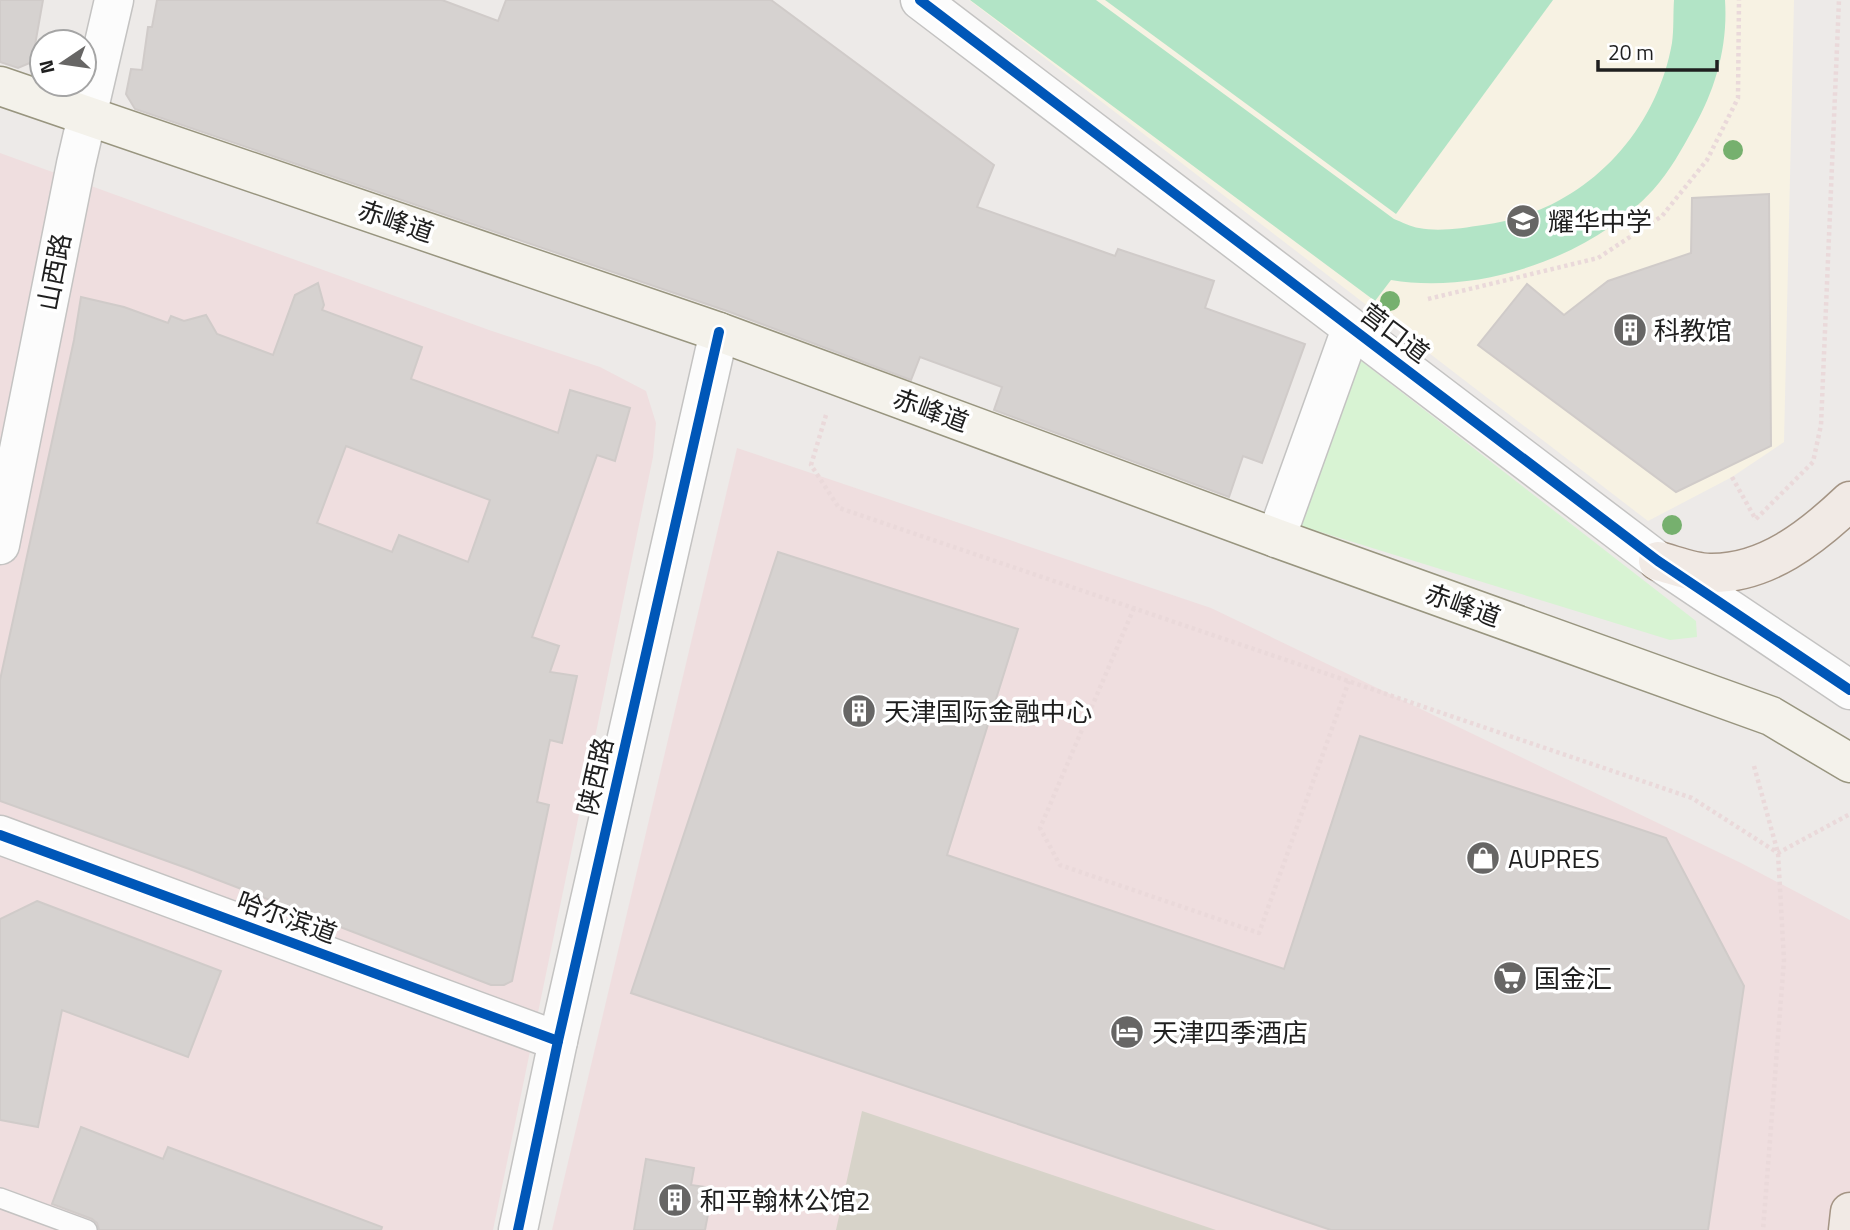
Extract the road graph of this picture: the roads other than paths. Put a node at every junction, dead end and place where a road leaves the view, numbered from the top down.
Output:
1 (114, 0) edge
2 (920, 0) edge
3 (0, 86) edge
4 (86, 115) junction
5 (1351, 329) junction
6 (719, 332) junction
7 (1850, 501) edge
8 (1276, 538) junction
9 (0, 545) edge
10 (1658, 561) junction
11 (1850, 690) edge
12 (1850, 763) edge
13 (0, 835) edge
14 (558, 1041) junction
15 (0, 1198) edge
16 (1850, 1212) edge
17 (87, 1230) edge
18 (518, 1230) edge
19 (1848, 1230) edge

1 - 4 street, 山西路
2 - 5 street, 营口道
3 - 4 main road, 赤峰道
4 - 6 main road, 赤峰道
4 - 9 street, 山西路
5 - 8 street
5 - 10 street, 营口道
6 - 8 main road, 赤峰道
6 - 14 street, 陕西路
7 - 10 main road
8 - 12 main road, 赤峰道
10 - 11 street, 营口道
13 - 14 street, 哈尔滨道
14 - 18 street, 陕西路
15 - 17 lane
16 - 19 main road

